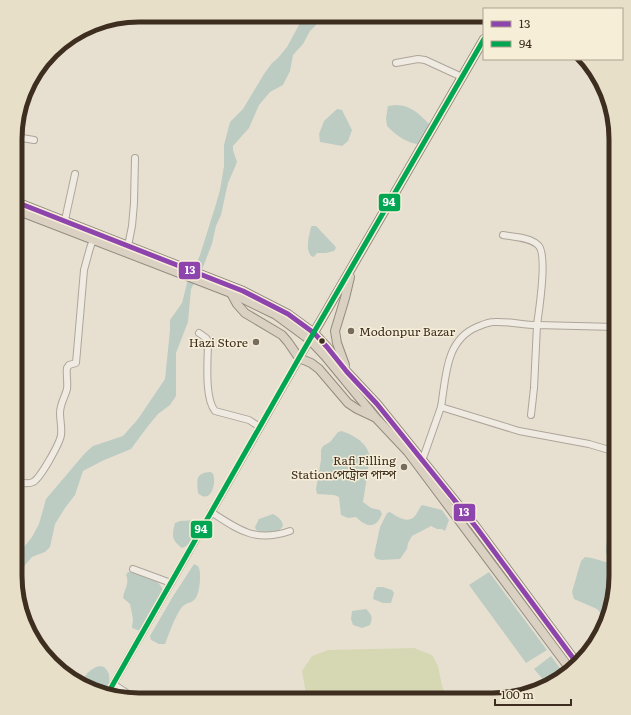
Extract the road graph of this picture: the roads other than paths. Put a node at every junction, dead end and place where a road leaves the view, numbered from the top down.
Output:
1 (483, 41) edge
2 (396, 63) dead end
3 (462, 77) junction
4 (22, 138) edge
5 (34, 140) dead end
6 (135, 158) dead end
7 (76, 174) dead end
8 (22, 204) edge
9 (22, 212) edge
10 (65, 220) junction
11 (503, 235) dead end
12 (93, 240) junction
13 (128, 246) junction
14 (178, 269) junction
15 (351, 270) junction
16 (203, 279) junction
17 (231, 293) junction
18 (537, 324) junction
19 (609, 327) edge
20 (199, 334) dead end
21 (312, 337) junction
22 (299, 358) junction
23 (347, 372) junction
24 (441, 407) junction
25 (531, 415) dead end
26 (376, 418) junction
27 (260, 427) junction
28 (609, 450) edge
29 (422, 461) junction
30 (22, 482) edge
31 (211, 512) junction
32 (290, 531) dead end
33 (132, 569) dead end
34 (171, 583) junction
35 (574, 659) edge
36 (567, 665) edge
37 (113, 684) junction
38 (110, 689) edge
39 (127, 692) edge

1 - 3 highway
2 - 3 street
3 - 15 highway
4 - 5 street
6 - 13 street
7 - 10 street
8 - 10 highway
9 - 12 highway
10 - 13 highway
11 - 18 street
12 - 14 highway
12 - 30 street
13 - 14 highway
14 - 16 highway
15 - 21 highway
15 - 23 highway
16 - 17 highway
16 - 21 highway
17 - 21 highway
17 - 22 highway
18 - 19 street
18 - 24 street
18 - 25 street
20 - 27 street
21 - 22 main road
21 - 23 highway
21 - 26 highway
22 - 26 highway
22 - 27 main road
23 - 29 highway
24 - 28 street
24 - 29 street
26 - 36 highway
27 - 31 main road
29 - 35 highway
31 - 32 street
31 - 34 main road
33 - 34 street
34 - 37 main road
37 - 38 main road
37 - 39 street

